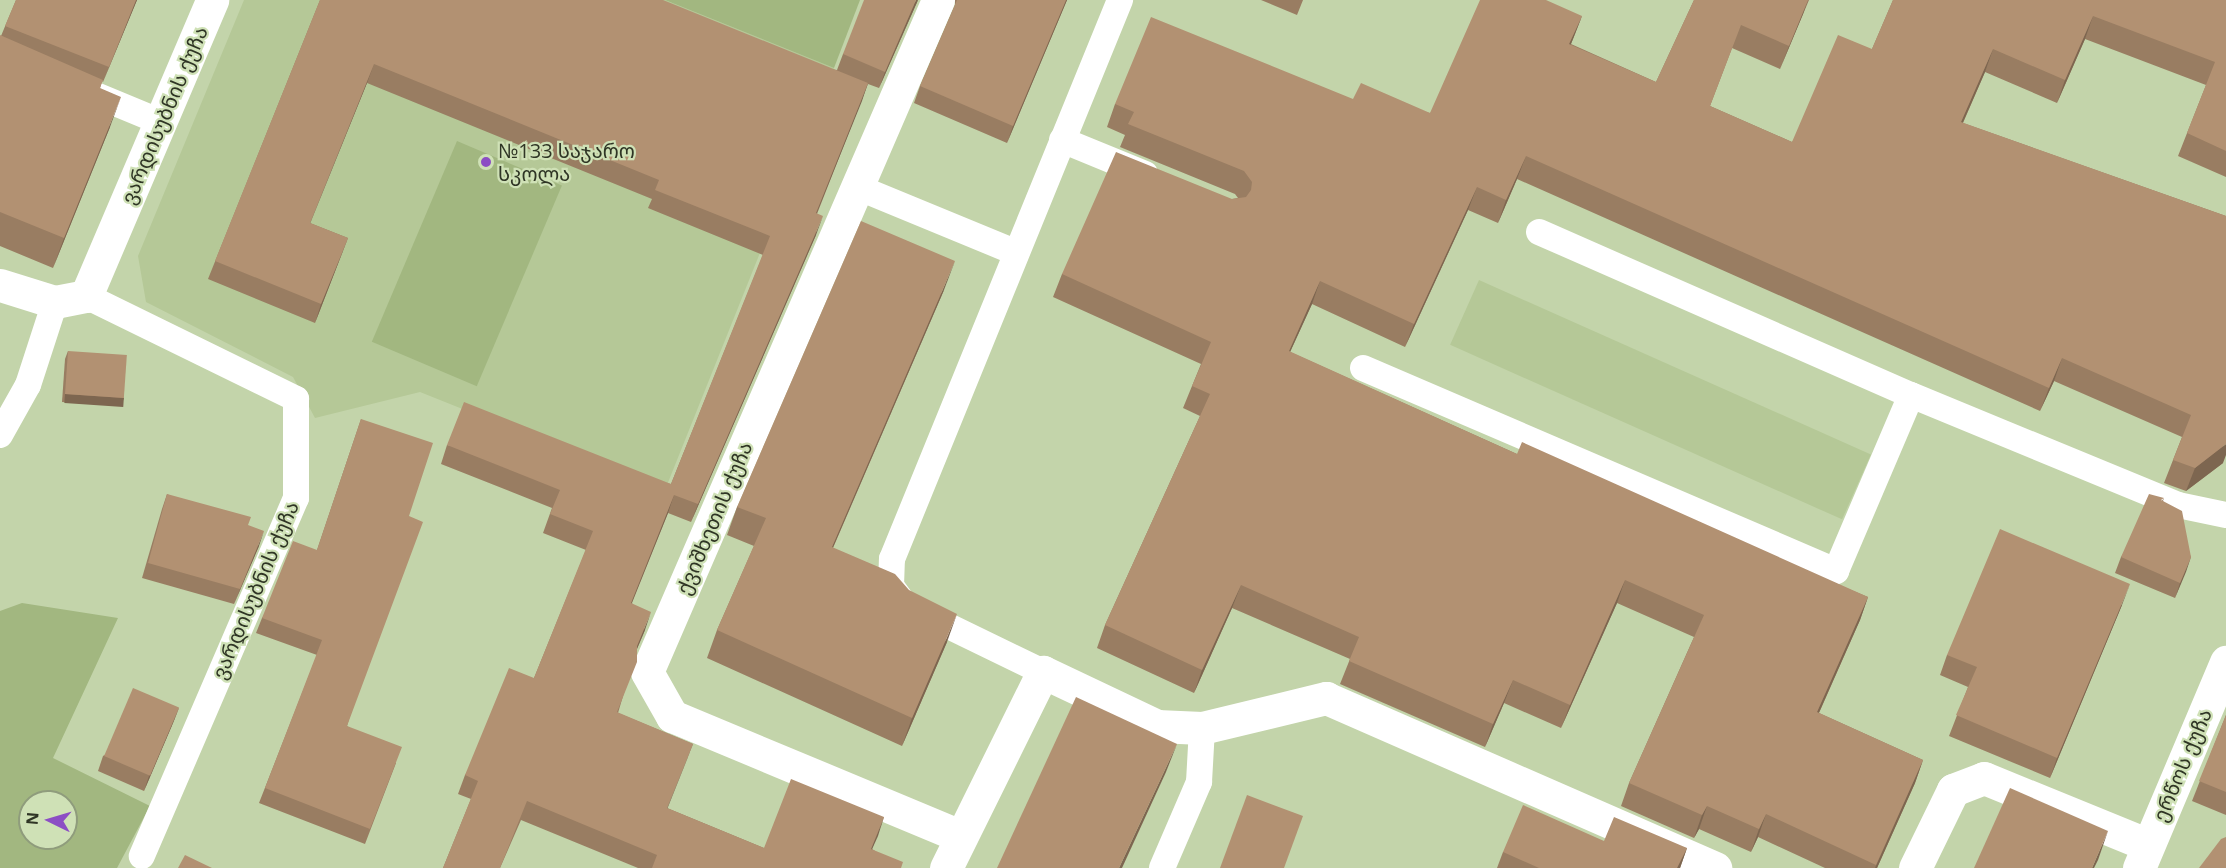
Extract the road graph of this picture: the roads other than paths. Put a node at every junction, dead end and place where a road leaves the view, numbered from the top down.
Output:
1 (212, 0) edge
2 (938, 0) edge
3 (1120, 0) edge
4 (64, 82) edge
5 (161, 122) junction
6 (1062, 140) junction
7 (1166, 183) edge
8 (857, 187) junction
9 (1539, 232) dead end
10 (1015, 252) junction
11 (0, 285) edge
12 (71, 299) junction
13 (1363, 368) dead end
14 (1911, 395) junction
15 (0, 435) edge
16 (2226, 515) edge
17 (2226, 662) edge
18 (1043, 672) junction
19 (1202, 728) junction
20 (960, 836) junction
21 (142, 856) dead end
22 (2143, 856) edge
23 (946, 868) edge
24 (1162, 868) edge
25 (1715, 868) edge
26 (1915, 868) edge

1 - 5 street, ვარდისუბნის ქუჩა
2 - 8 street, ქვიშხეთის ქუჩა
3 - 6 lane
4 - 5 lane
5 - 12 street, ვარდისუბნის ქუჩა
6 - 7 lane
6 - 10 lane
8 - 10 lane
8 - 20 street, ქვიშხეთის ქუჩა
9 - 14 lane
10 - 18 lane
11 - 12 street, ვარდისუბნის ქუჩა
12 - 15 lane
12 - 21 lane, ვარდისუბნის ქუჩა
13 - 14 lane
14 - 16 lane
17 - 22 street, ერწოს ქუჩა
18 - 19 street
18 - 20 street
19 - 24 lane
19 - 25 street
20 - 23 street
22 - 26 street

